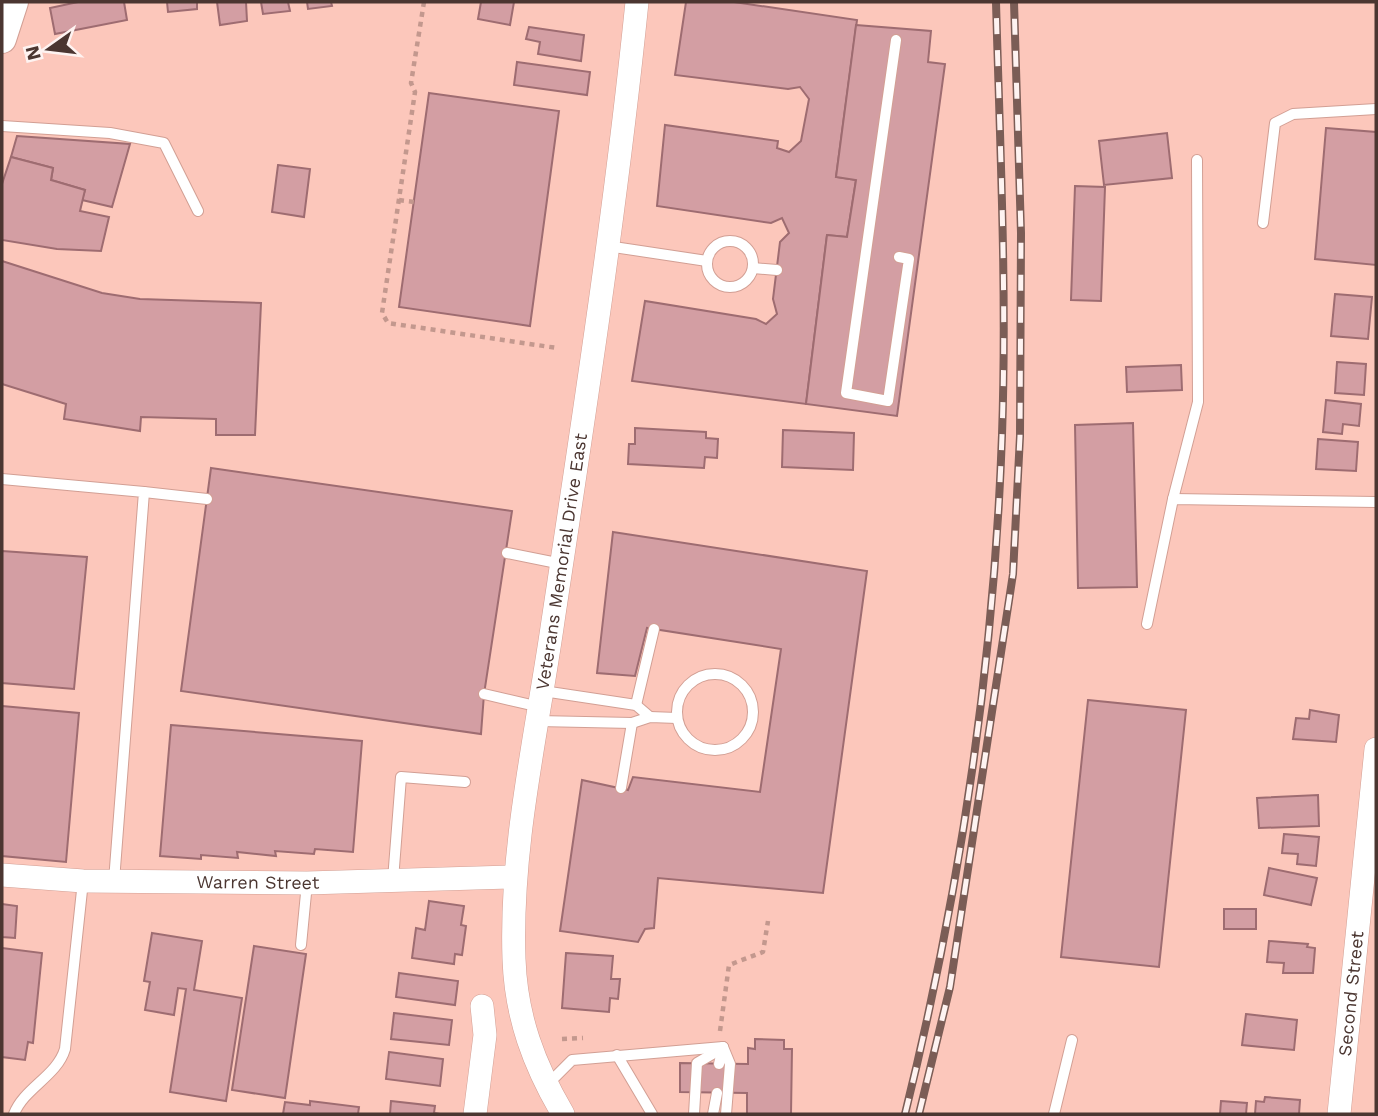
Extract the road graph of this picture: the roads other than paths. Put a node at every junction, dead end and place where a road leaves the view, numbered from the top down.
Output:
1 (14, 2) edge
2 (637, 2) edge
3 (3, 35) edge
4 (896, 40) dead end
5 (1376, 109) edge
6 (2, 126) edge
7 (1197, 160) dead end
8 (198, 211) dead end
9 (1263, 223) dead end
10 (607, 246) junction
11 (899, 257) dead end
12 (707, 261) junction
13 (753, 268) junction
14 (776, 270) dead end
15 (2, 479) edge
16 (144, 492) junction
17 (207, 499) dead end
18 (1173, 499) junction
19 (1376, 502) edge
20 (507, 553) dead end
21 (562, 564) junction
22 (1147, 624) dead end
23 (654, 629) dead end
24 (484, 694) dead end
25 (636, 705) junction
26 (540, 706) junction
27 (650, 717) junction
28 (677, 718) junction
29 (632, 723) junction
30 (1376, 749) edge
31 (465, 782) dead end
32 (621, 788) dead end
33 (2, 875) edge
34 (514, 877) junction
35 (393, 880) junction
36 (83, 881) junction
37 (114, 882) junction
38 (307, 883) junction
39 (301, 945) dead end
40 (482, 1006) dead end
41 (1072, 1040) dead end
42 (723, 1047) junction
43 (617, 1055) junction
44 (719, 1064) dead end
45 (547, 1084) junction
46 (717, 1093) dead end
47 (14, 1114) edge
48 (475, 1114) edge
49 (563, 1114) edge
50 (652, 1114) edge
51 (694, 1114) edge
52 (713, 1114) edge
53 (726, 1114) edge
54 (1054, 1114) edge
55 (1339, 1114) edge

1 - 3 street
2 - 10 street, Veterans Memorial Drive East
4 - 11 lane
5 - 9 lane
6 - 8 lane
7 - 18 lane
10 - 12 lane
10 - 21 street, Veterans Memorial Drive East
12 - 13 lane
12 - 13 lane
13 - 14 lane
15 - 16 lane
16 - 17 lane
16 - 37 lane
18 - 19 lane
18 - 22 lane
20 - 21 lane
21 - 26 street, Veterans Memorial Drive East
23 - 25 lane
24 - 26 lane
25 - 26 lane
25 - 27 lane
26 - 29 lane
26 - 34 street, Veterans Memorial Drive East
27 - 28 lane
27 - 29 lane
28 - 28 lane
29 - 32 lane
30 - 55 street, Second Street
31 - 35 lane
33 - 36 street, Warren Street
34 - 35 street, Warren Street
34 - 45 street, Veterans Memorial Drive East
35 - 38 street, Warren Street
36 - 37 street, Warren Street
36 - 47 lane
37 - 38 street, Warren Street
38 - 39 lane
40 - 48 street
41 - 54 lane
42 - 43 lane
42 - 44 lane
42 - 51 lane
42 - 53 lane
43 - 45 lane
43 - 50 lane
45 - 49 street, Veterans Memorial Drive East
46 - 52 lane

